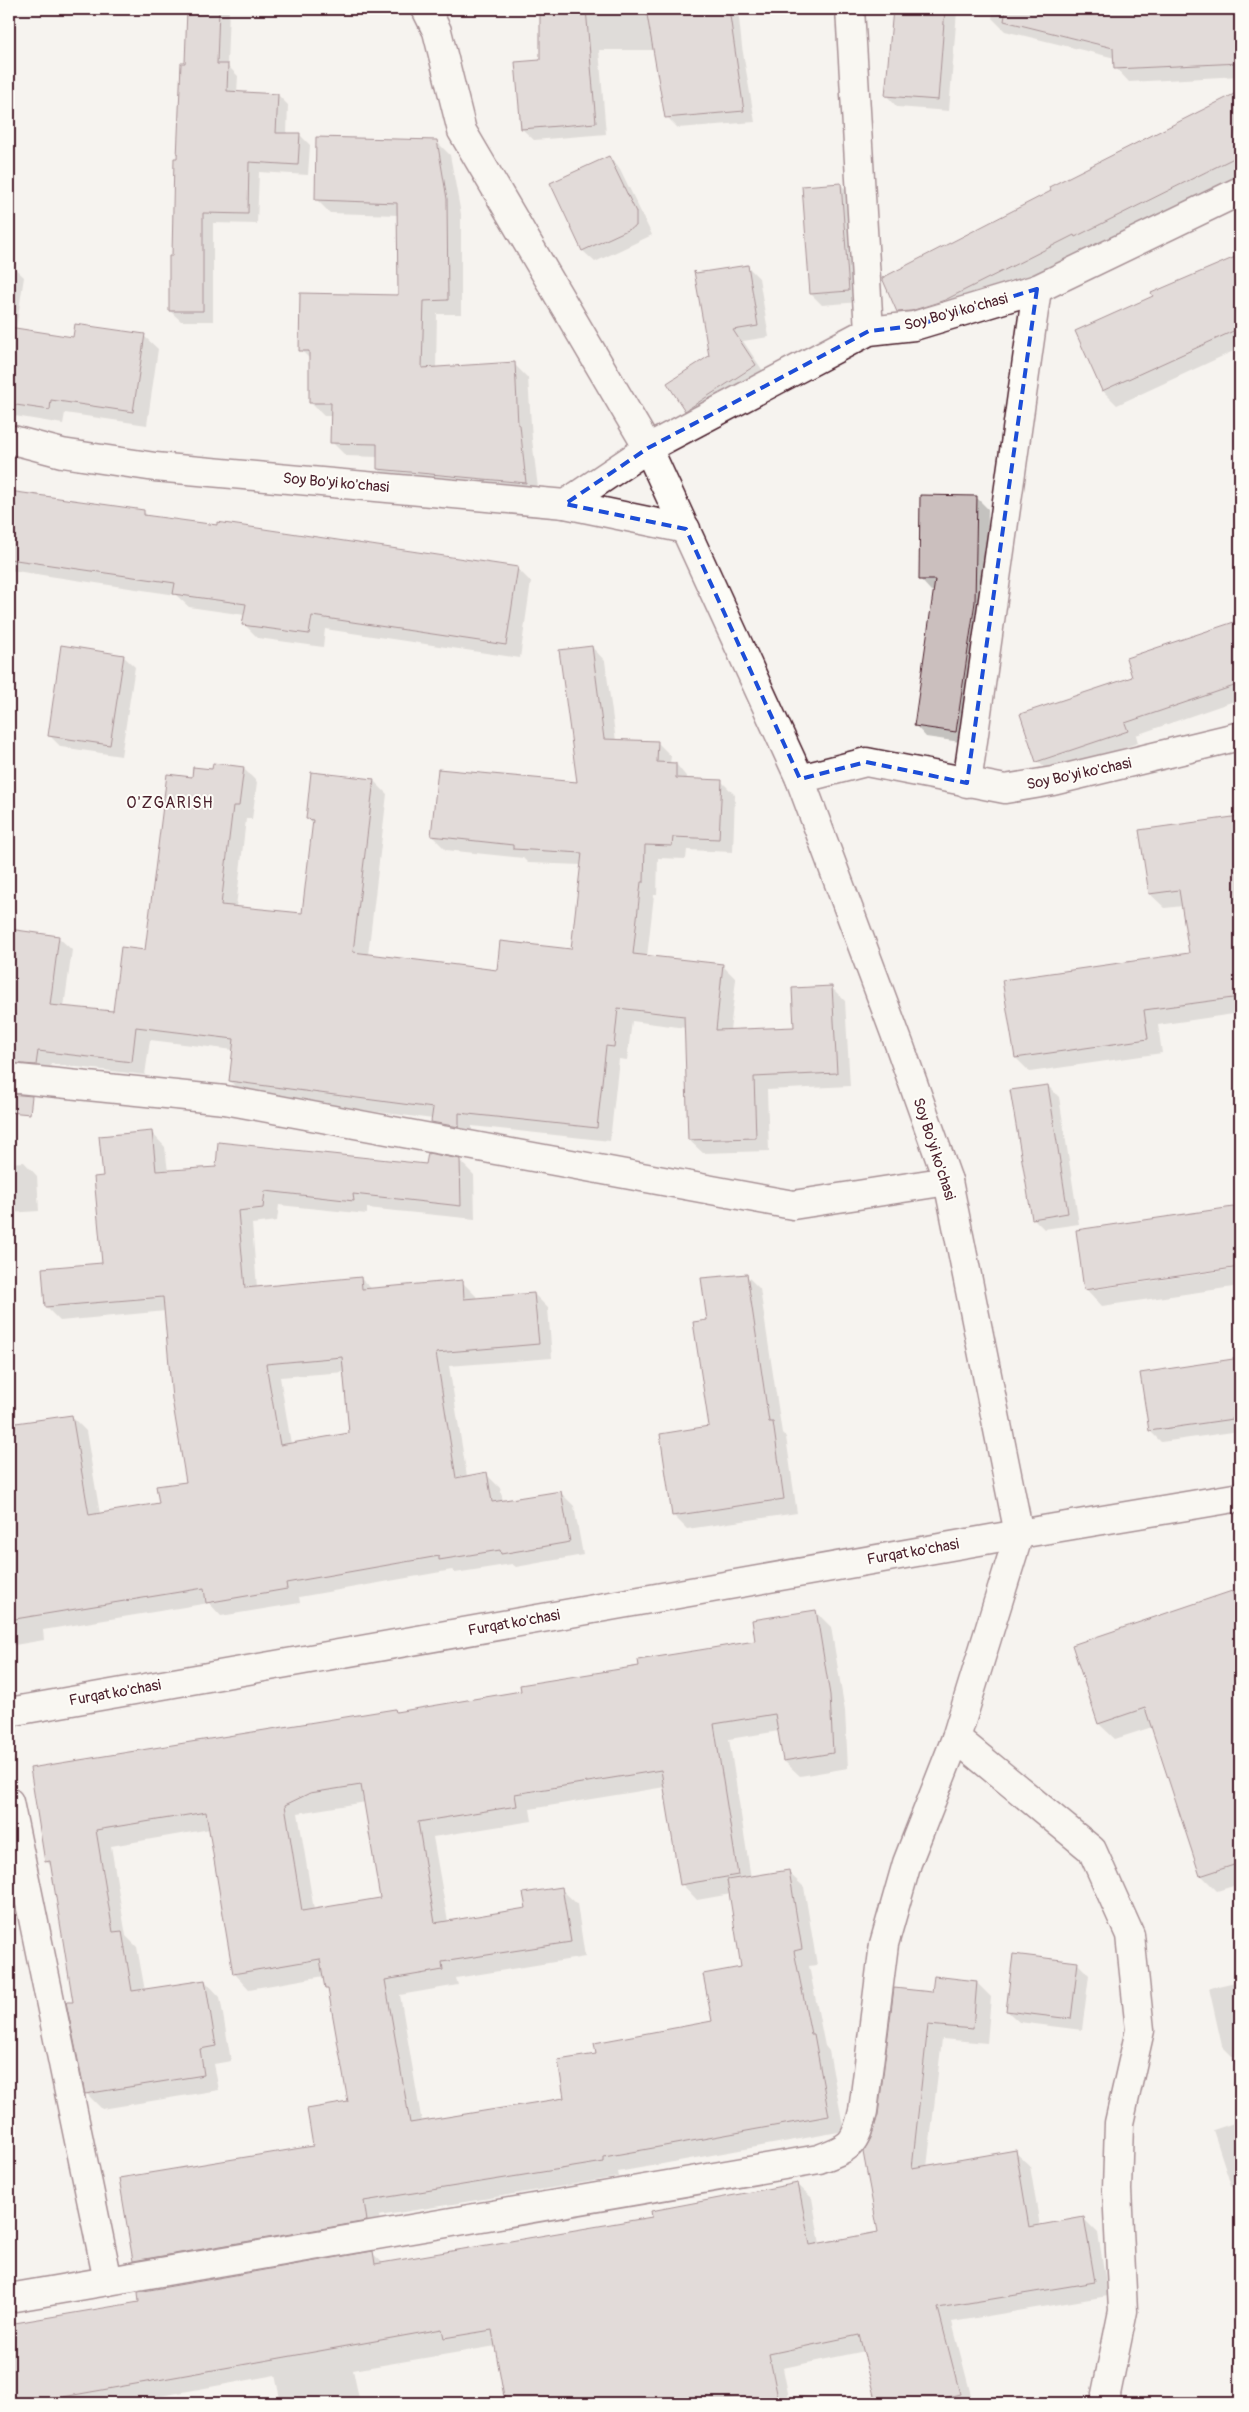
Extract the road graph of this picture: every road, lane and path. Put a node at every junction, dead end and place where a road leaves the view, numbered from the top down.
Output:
1 (426, 9) edge
2 (850, 9) edge
3 (1240, 191) edge
4 (1036, 289) junction
5 (869, 331) junction
6 (9, 439) edge
7 (648, 448) junction
8 (565, 504) junction
9 (686, 529) junction
10 (1240, 736) edge
11 (800, 779) junction
12 (967, 783) junction
13 (9, 1078) edge
14 (948, 1181) junction
15 (1240, 1497) edge
16 (1019, 1534) junction
17 (9, 1712) edge
18 (956, 1738) junction
19 (9, 1802) edge
20 (108, 2281) junction
21 (9, 2298) edge
22 (1107, 2403) edge

1 - 7 street, Soy Bo'yi ko'chasi
2 - 5 street
3 - 4 street, Soy Bo'yi ko'chasi
4 - 5 street, Soy Bo'yi ko'chasi
4 - 12 street
5 - 7 street, Soy Bo'yi ko'chasi
6 - 8 street, Soy Bo'yi ko'chasi
7 - 8 street, Soy Bo'yi ko'chasi
7 - 9 street, Soy Bo'yi ko'chasi
8 - 9 street
9 - 11 street, Soy Bo'yi ko'chasi
10 - 12 street, Soy Bo'yi ko'chasi
11 - 12 street, Soy Bo'yi ko'chasi
11 - 14 street, Soy Bo'yi ko'chasi
13 - 14 street
14 - 16 street, Soy Bo'yi ko'chasi
15 - 16 street, Furqat ko'chasi
16 - 17 street, Furqat ko'chasi
16 - 18 street
18 - 20 street
18 - 22 street
19 - 20 street
20 - 21 street

